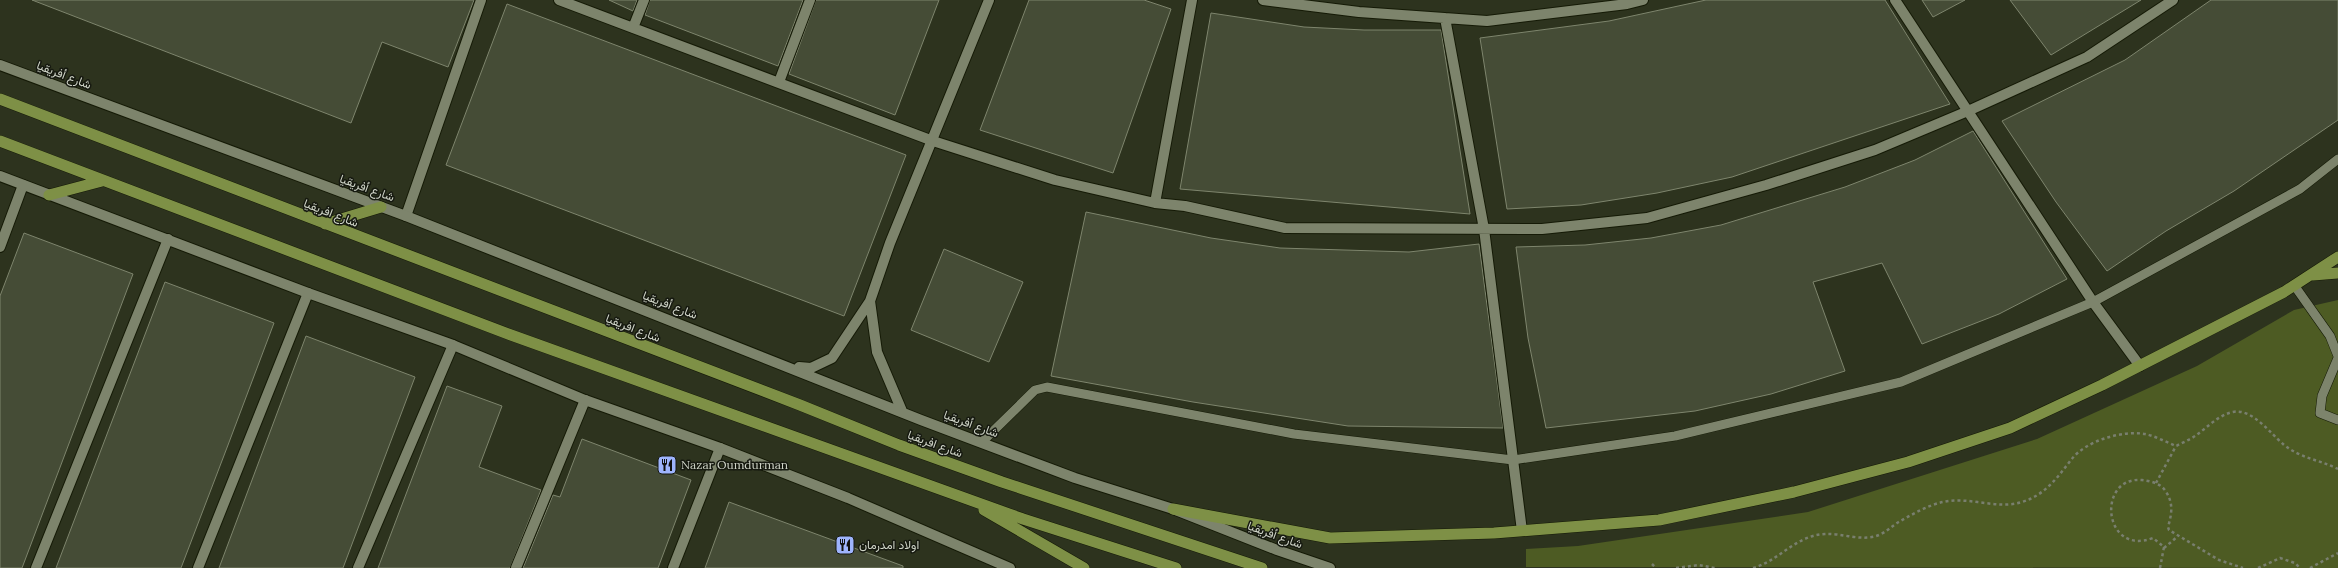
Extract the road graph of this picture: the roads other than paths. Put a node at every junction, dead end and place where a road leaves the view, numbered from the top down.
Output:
1 (480, 0) edge
2 (559, 0) edge
3 (644, 0) edge
4 (810, 0) edge
5 (989, 0) edge
6 (1192, 0) edge
7 (1263, 0) edge
8 (1643, 0) edge
9 (1894, 0) edge
10 (2173, 0) edge
11 (1445, 18) junction
12 (633, 28) junction
13 (0, 65) edge
14 (778, 82) junction
15 (0, 99) edge
16 (1968, 111) junction
17 (0, 141) edge
18 (933, 141) junction
19 (2338, 158) edge
20 (0, 176) edge
21 (102, 181) junction
22 (23, 185) junction
23 (49, 195) junction
24 (1155, 203) junction
25 (381, 207) junction
26 (406, 216) junction
27 (325, 224) junction
28 (1484, 229) junction
29 (168, 239) junction
30 (0, 247) edge
31 (2338, 257) edge
32 (2338, 273) edge
33 (2310, 275) junction
34 (2294, 286) junction
35 (308, 293) junction
36 (870, 301) junction
37 (2094, 302) junction
38 (453, 345) junction
39 (2338, 357) edge
40 (788, 366) junction
41 (2140, 366) junction
42 (585, 400) junction
43 (902, 411) junction
44 (2338, 420) edge
45 (982, 442) junction
46 (720, 448) junction
47 (1513, 460) junction
48 (961, 497) junction
49 (1173, 509) junction
50 (1522, 531) junction
51 (36, 568) edge
52 (198, 568) edge
53 (358, 568) edge
54 (516, 568) edge
55 (673, 568) edge
56 (1010, 568) edge
57 (1084, 568) edge
58 (1176, 568) edge
59 (1262, 568) edge
60 (1330, 568) edge

1 - 26 street
2 - 12 street
3 - 12 street
4 - 14 street
5 - 18 street
6 - 24 street
7 - 11 street
8 - 11 street
9 - 16 street
10 - 16 street
11 - 28 street
12 - 14 street
13 - 25 street, شارع أفريقيا
14 - 18 street
15 - 27 highway, شارع افريقيا
16 - 28 street
16 - 37 street
17 - 21 highway
18 - 24 street
18 - 36 street
19 - 37 lane
20 - 22 street
21 - 23 highway
21 - 48 highway
22 - 23 street
22 - 30 street
23 - 29 street
24 - 28 street
25 - 26 street, شارع أفريقيا
25 - 27 highway
26 - 40 street, شارع أفريقيا
27 - 59 highway, شارع افريقيا
28 - 47 street
29 - 35 street
29 - 51 street
31 - 33 highway
32 - 33 highway
33 - 34 highway
34 - 39 lane
34 - 41 highway
35 - 38 street
35 - 52 street
36 - 40 street
36 - 43 street
37 - 41 street
37 - 47 lane
38 - 42 street
38 - 53 street
39 - 44 lane
40 - 43 street, شارع أفريقيا
41 - 50 highway
42 - 46 street
42 - 54 street
43 - 45 street, شارع أفريقيا
45 - 47 lane
45 - 49 street, شارع أفريقيا
46 - 55 street
46 - 56 street
47 - 50 street
48 - 57 highway
48 - 58 highway
49 - 50 highway
49 - 60 street, شارع أفريقيا

